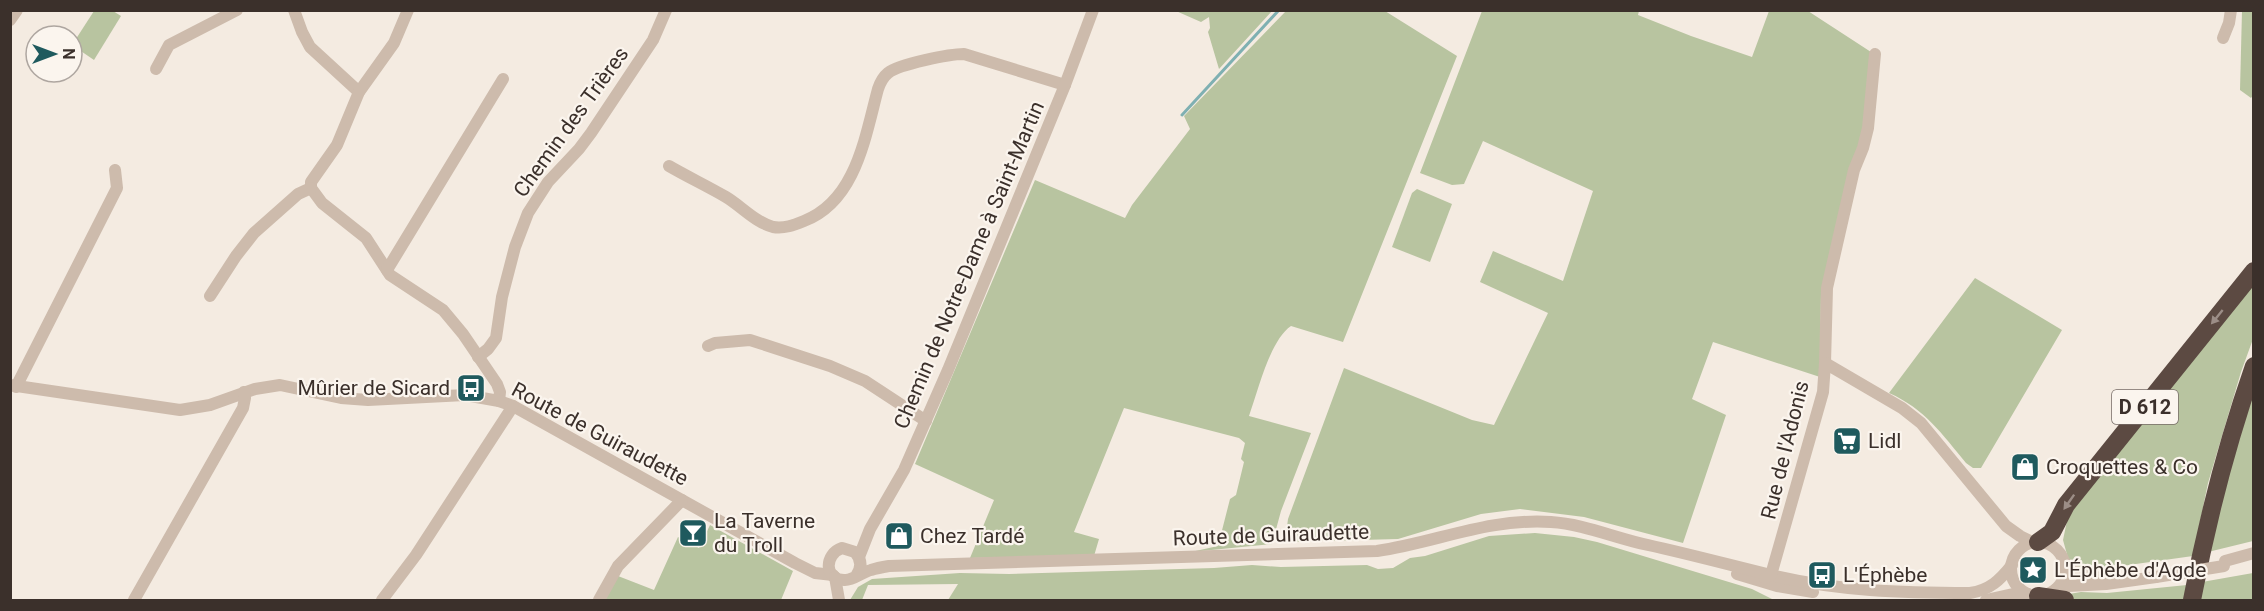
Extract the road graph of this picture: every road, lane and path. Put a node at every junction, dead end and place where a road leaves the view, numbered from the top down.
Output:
1 (17, 10) edge
2 (237, 10) edge
3 (294, 10) edge
4 (408, 10) edge
5 (666, 10) edge
6 (1093, 10) edge
7 (2231, 10) edge
8 (10, 20) edge
9 (2223, 38) dead end
10 (1875, 54) dead end
11 (156, 69) dead end
12 (503, 79) dead end
13 (1065, 85) junction
14 (359, 92) junction
15 (669, 166) dead end
16 (115, 170) dead end
17 (311, 188) junction
18 (387, 270) junction
19 (2253, 271) edge
20 (210, 296) dead end
21 (708, 346) dead end
22 (478, 357) junction
23 (1825, 363) junction
24 (2253, 366) edge
25 (13, 386) edge
26 (243, 392) junction
27 (499, 400) junction
28 (513, 406) junction
29 (926, 421) junction
30 (682, 500) junction
31 (2006, 526) junction
32 (2036, 543) junction
33 (1647, 545) junction
34 (1665, 553) junction
35 (2253, 553) edge
36 (856, 555) junction
37 (2014, 560) junction
38 (829, 562) junction
39 (2064, 562) junction
40 (2253, 563) edge
41 (2224, 564) junction
42 (889, 566) junction
43 (803, 567) junction
44 (2157, 574) junction
45 (1771, 575) junction
46 (834, 576) junction
47 (853, 578) junction
48 (2047, 595) edge
49 (134, 600) edge
50 (382, 600) edge
51 (599, 600) edge
52 (840, 600) edge
53 (1898, 600) edge
54 (1986, 600) edge
55 (2192, 600) edge

1 - 8 street
2 - 11 street
3 - 14 street
4 - 14 street
5 - 22 street, Chemin des Trières
6 - 13 street, Chemin de Notre-Dame à Saint-Martin
7 - 9 street
10 - 23 street
12 - 18 street
13 - 15 street
13 - 29 street, Chemin de Notre-Dame à Saint-Martin
14 - 17 street
16 - 25 street
17 - 18 street
17 - 20 street
18 - 22 street
19 -> 32 highway, D 612
21 - 29 street
22 - 27 street
23 - 31 street, Rue de l'Adonis
23 - 45 street, Rue de l'Adonis
24 - 55 highway
25 - 26 street, Route de Guiraudette
26 - 27 street, Route de Guiraudette
26 - 49 street
27 - 28 street, Route de Guiraudette
28 - 30 street, Route de Guiraudette
28 - 50 street
29 - 36 street, Chemin de Notre-Dame à Saint-Martin
30 - 43 street, Route de Guiraudette
30 - 51 street
31 - 32 street, Rue de l'Adonis
31 - 37 street, Rue de l'Adonis
32 - 37 street
32 - 39 street
33 - 34 street, Route de Guiraudette
33 - 42 street, Route de Guiraudette
33 - 45 street, Route de Guiraudette
34 - 45 street, Route de Guiraudette
34 - 53 street, Route de Guiraudette
35 - 41 street
36 - 38 street
36 - 42 street, Route de Guiraudette
36 - 47 street
37 - 45 street, Route de Guiraudette
37 - 48 street
38 - 43 street
38 - 46 street
39 - 44 street
39 - 48 street
40 - 41 street
41 - 44 street
42 - 47 street, Route de Guiraudette
43 - 46 street, Route de Guiraudette
44 - 48 street
46 - 47 street
46 - 52 street
47 - 52 street
48 - 54 street

